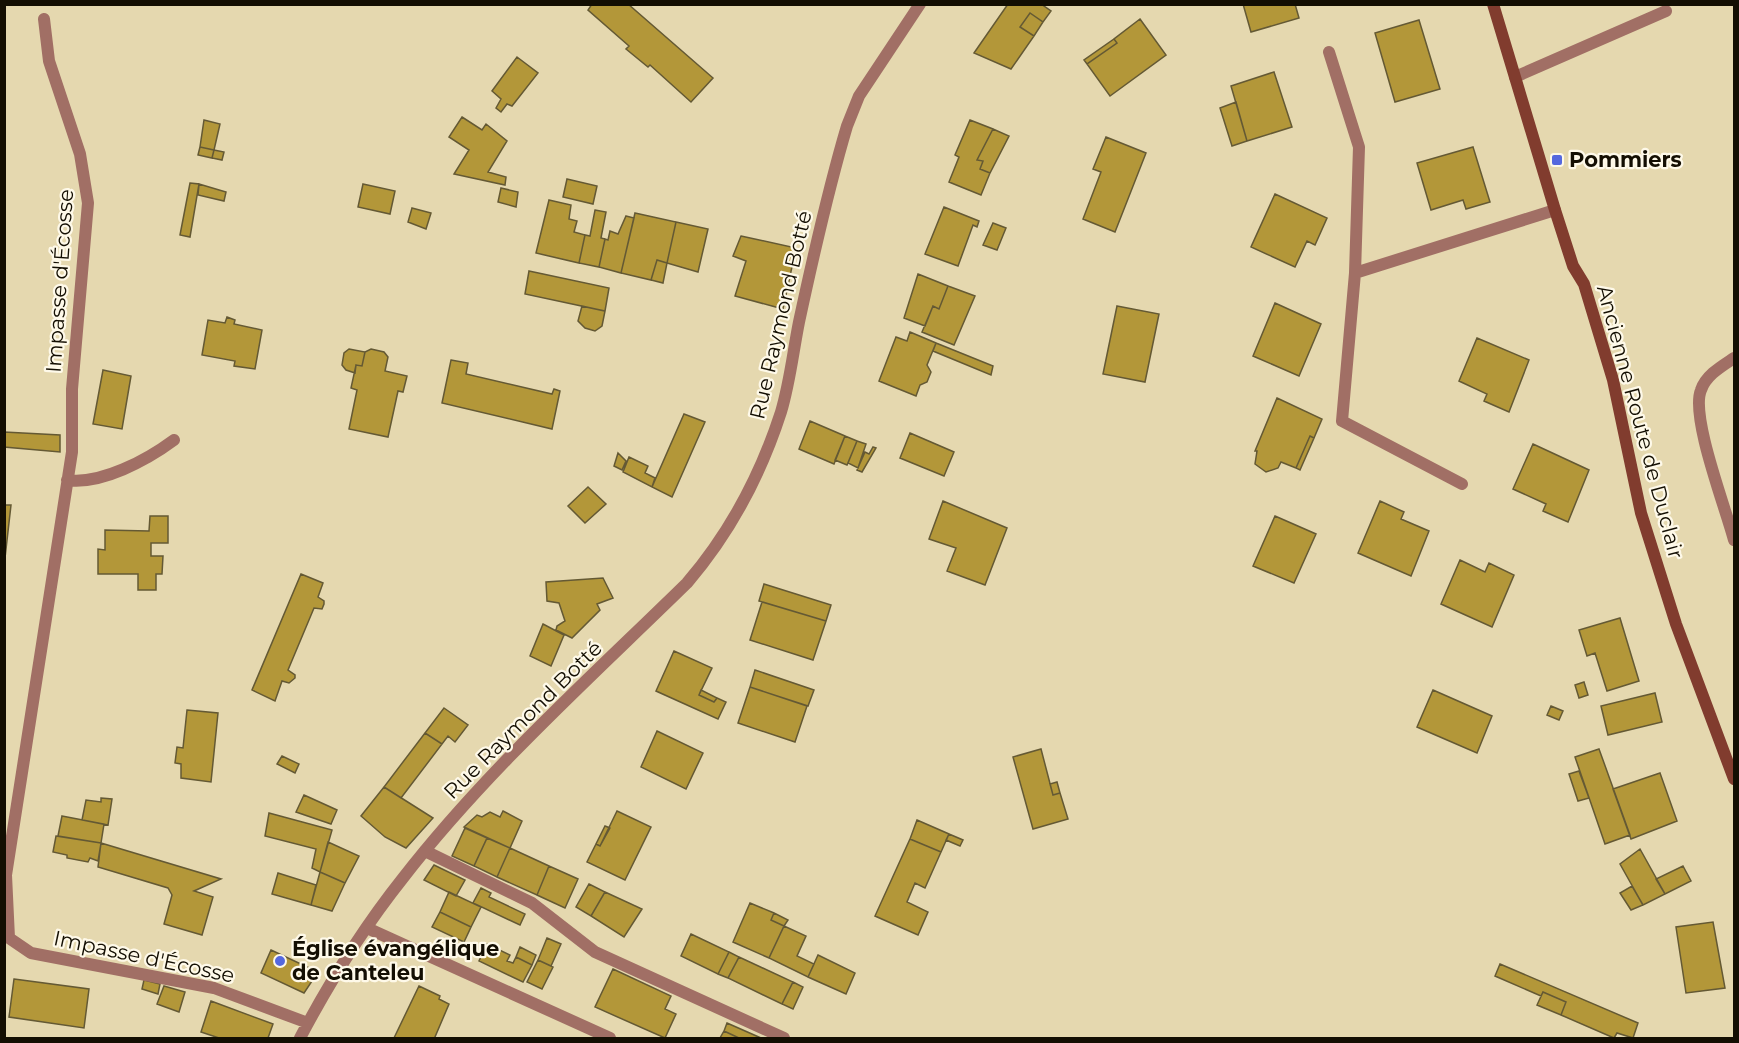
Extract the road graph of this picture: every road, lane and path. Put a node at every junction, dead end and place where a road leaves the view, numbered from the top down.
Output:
1 (920, 4) edge
2 (1493, 4) edge
3 (1666, 11) dead end
4 (44, 19) dead end
5 (1329, 52) dead end
6 (1515, 77) junction
7 (1555, 210) junction
8 (1355, 273) junction
9 (1734, 358) edge
10 (174, 440) dead end
11 (68, 480) junction
12 (1462, 484) dead end
13 (1734, 540) edge
14 (1734, 774) edge
15 (425, 851) junction
16 (367, 928) junction
17 (7, 937) edge
18 (308, 1023) junction
19 (300, 1038) edge
20 (610, 1038) edge
21 (784, 1038) edge

1 - 15 street, Rue Raymond Botté
2 - 6 street, Ancienne Route de Duclair
3 - 6 street
4 - 11 street, Impasse d'Écosse
5 - 8 street
6 - 7 street, Ancienne Route de Duclair
7 - 8 street
7 - 14 street, Ancienne Route de Duclair
8 - 12 street
9 - 13 street
10 - 11 street
11 - 17 street, Impasse d'Écosse
15 - 16 street, Rue Raymond Botté
15 - 21 street
16 - 18 street, Rue Raymond Botté
16 - 20 street
17 - 18 street, Impasse d'Écosse
18 - 19 street, Rue Raymond Botté

